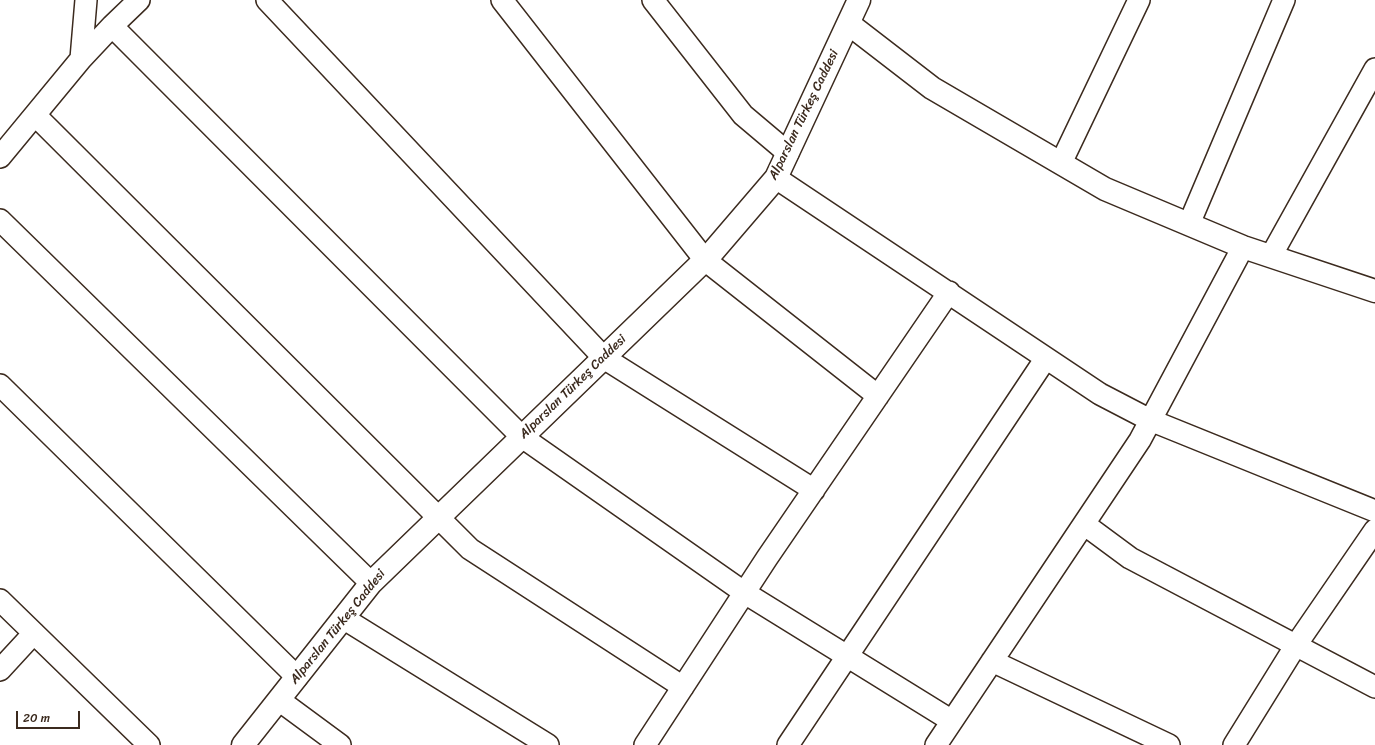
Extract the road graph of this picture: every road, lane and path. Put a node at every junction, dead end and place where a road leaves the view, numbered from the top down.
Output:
1 (86, 0) edge
2 (139, 0) edge
3 (267, 0) edge
4 (502, 0) edge
5 (653, 0) edge
6 (1139, 0) edge
7 (1284, 0) edge
8 (853, 8) edge
9 (112, 26) junction
10 (80, 59) junction
11 (1375, 69) edge
12 (1368, 98) edge
13 (34, 115) junction
14 (788, 153) junction
15 (0, 156) edge
16 (1061, 163) junction
17 (776, 178) junction
18 (0, 220) edge
19 (1189, 224) junction
20 (1243, 247) junction
21 (1271, 256) junction
22 (704, 260) junction
23 (1375, 291) edge
24 (949, 292) junction
25 (604, 358) junction
26 (1046, 358) junction
27 (0, 385) edge
28 (878, 396) junction
29 (1150, 420) junction
30 (522, 437) junction
31 (814, 490) junction
32 (1375, 511) edge
33 (439, 517) junction
34 (1084, 524) junction
35 (1375, 530) edge
36 (371, 583) junction
37 (745, 593) junction
38 (0, 600) edge
39 (343, 618) junction
40 (34, 633) junction
41 (1296, 645) junction
42 (846, 656) junction
43 (992, 661) junction
44 (0, 670) edge
45 (297, 676) junction
46 (684, 687) junction
47 (1375, 687) edge
48 (279, 700) junction
49 (952, 721) junction
50 (149, 745) edge
51 (243, 745) edge
52 (340, 745) edge
53 (548, 745) edge
54 (645, 745) edge
55 (788, 745) edge
56 (936, 745) edge
57 (1169, 745) edge
58 (1234, 745) edge

1 - 10 street
2 - 9 street
3 - 25 street
4 - 22 street
5 - 14 street
6 - 16 street
7 - 19 street
8 - 14 street, Alparslan Türkeş Caddesi
8 - 16 street
9 - 10 street
9 - 30 street
10 - 13 street
11 - 12 street
12 - 21 street
13 - 15 street
13 - 33 street
14 - 17 street, Alparslan Türkeş Caddesi
16 - 19 street
17 - 22 street, Alparslan Türkeş Caddesi
17 - 24 street
18 - 36 street
19 - 20 street
20 - 21 street
20 - 29 street
21 - 23 street
22 - 25 street, Alparslan Türkeş Caddesi
22 - 28 street
24 - 26 street
24 - 28 street
25 - 30 street, Alparslan Türkeş Caddesi
25 - 31 street
26 - 29 street
26 - 42 street
27 - 45 street
28 - 31 street
29 - 32 street
29 - 34 street
30 - 33 street, Alparslan Türkeş Caddesi
30 - 37 street
31 - 37 street
33 - 36 street, Alparslan Türkeş Caddesi
33 - 46 street
34 - 41 street
34 - 43 street
35 - 41 street
36 - 39 street, Alparslan Türkeş Caddesi
37 - 42 street
37 - 46 street
38 - 40 street
39 - 45 street, Alparslan Türkeş Caddesi
39 - 53 street
40 - 44 street
40 - 50 street
41 - 47 street
41 - 58 street
42 - 49 street
42 - 55 street
43 - 49 street
43 - 57 street
45 - 48 street, Alparslan Türkeş Caddesi
46 - 54 street
48 - 51 street, Alparslan Türkeş Caddesi
48 - 52 street
49 - 56 street

